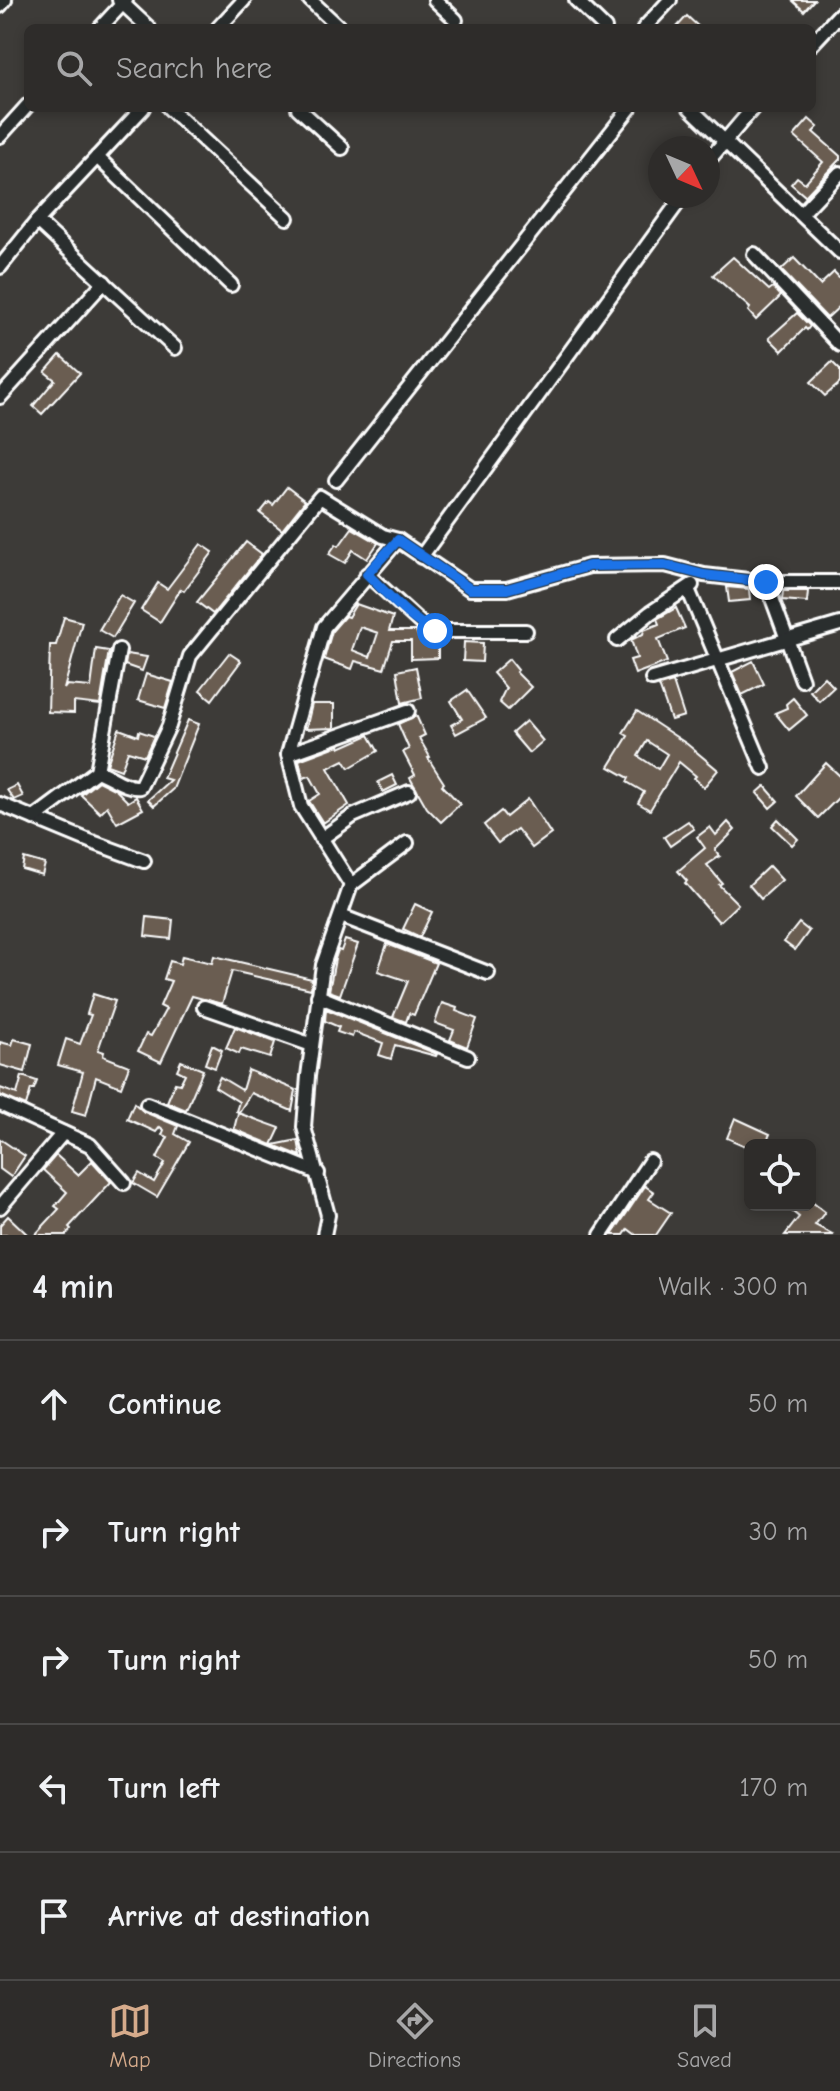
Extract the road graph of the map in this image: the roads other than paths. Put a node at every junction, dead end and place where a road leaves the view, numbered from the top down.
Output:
1 (5, 0) edge
2 (244, 0) edge
3 (310, 0) edge
4 (435, 0) edge
5 (576, 0) edge
6 (670, 0) edge
7 (123, 1) edge
8 (0, 6) edge
9 (840, 14) edge
10 (456, 20) dead end
11 (103, 24) edge
12 (145, 24) edge
13 (222, 24) edge
14 (336, 24) edge
15 (601, 24) edge
16 (648, 24) edge
17 (816, 40) edge
18 (24, 109) edge
19 (139, 112) edge
20 (173, 112) edge
21 (302, 112) edge
22 (627, 112) edge
23 (694, 112) edge
24 (749, 112) edge
25 (0, 136) edge
26 (723, 140) junction
27 (720, 144) edge
28 (342, 148) dead end
29 (97, 157) junction
30 (840, 173) edge
31 (674, 208) edge
32 (801, 214) junction
33 (287, 218) dead end
34 (37, 221) junction
35 (840, 252) edge
36 (754, 254) dead end
37 (0, 267) edge
38 (104, 282) junction
39 (231, 285) dead end
40 (840, 345) edge
41 (175, 348) dead end
42 (0, 397) edge
43 (336, 480) dead end
44 (398, 540) junction
45 (421, 557) junction
46 (367, 574) junction
47 (704, 575) junction
48 (766, 582) junction
49 (840, 582) edge
50 (688, 589) junction
51 (840, 624) edge
52 (526, 631) dead end
53 (787, 639) junction
54 (617, 640) dead end
55 (119, 650) dead end
56 (718, 660) junction
57 (652, 679) dead end
58 (802, 680) dead end
59 (408, 711) dead end
60 (288, 754) junction
61 (763, 768) dead end
62 (97, 771) junction
63 (409, 792) dead end
64 (0, 804) edge
65 (34, 818) junction
66 (321, 839) junction
67 (407, 843) dead end
68 (144, 861) dead end
69 (351, 885) junction
70 (341, 916) junction
71 (488, 973) dead end
72 (318, 996) junction
73 (204, 1007) dead end
74 (312, 1045) junction
75 (468, 1057) dead end
76 (0, 1104) edge
77 (147, 1104) dead end
78 (63, 1133) junction
79 (650, 1161) dead end
80 (318, 1173) junction
81 (124, 1183) dead end
82 (0, 1207) edge
83 (324, 1235) edge
84 (601, 1235) edge

1 - 8 street
2 - 13 street
3 - 14 street
4 - 10 street
5 - 15 street
6 - 16 street
7 - 11 street
7 - 12 street
9 - 17 street
18 - 25 street
19 - 29 street
20 - 33 street
21 - 28 street
22 - 43 street
23 - 26 street
24 - 26 street
26 - 27 street
26 - 32 street
29 - 34 street
29 - 39 street
30 - 32 street
31 - 45 street
32 - 35 street
34 - 37 street
34 - 38 street
36 - 40 street
38 - 41 street
38 - 42 street
44 - 45 street
44 - 46 street
44 - 62 street
45 - 47 street
46 - 52 street
46 - 60 street
47 - 48 street
47 - 50 street
48 - 49 street
48 - 53 street
50 - 54 street
50 - 56 street
51 - 53 street
53 - 56 street
53 - 58 street
55 - 62 street
56 - 57 street
56 - 61 street
59 - 60 street
60 - 66 street
62 - 65 street
63 - 66 street
64 - 65 street
65 - 68 street
66 - 69 street
67 - 69 street
69 - 70 street
70 - 71 street
70 - 72 street
72 - 74 street
72 - 75 street
73 - 74 street
74 - 80 street
76 - 78 street
77 - 80 street
78 - 81 street
78 - 82 street
79 - 84 street
80 - 83 street

